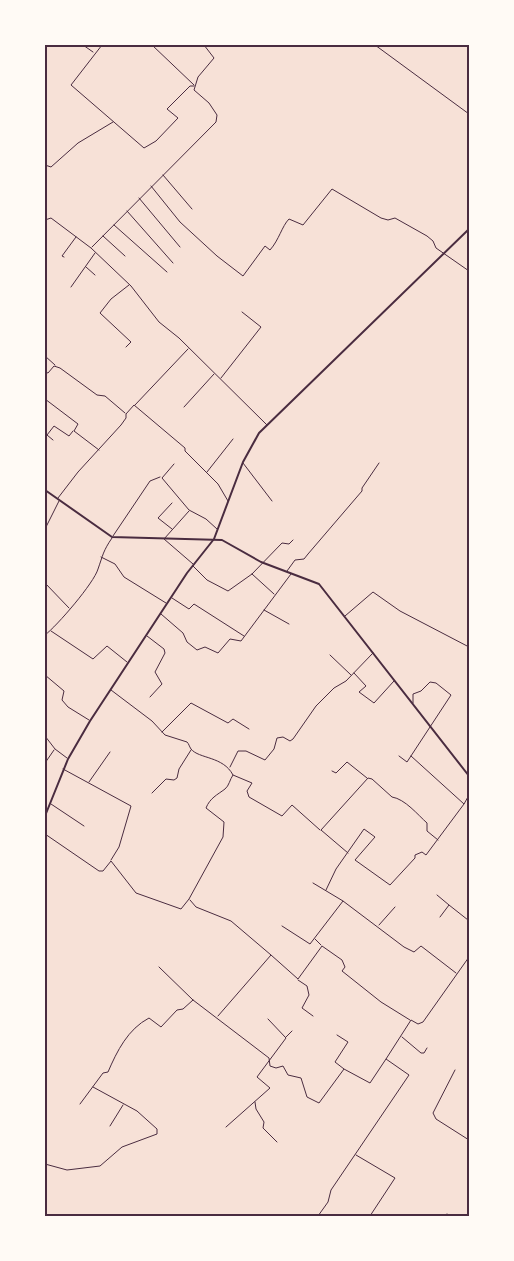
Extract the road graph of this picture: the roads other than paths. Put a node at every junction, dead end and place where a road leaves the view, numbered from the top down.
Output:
1 (83, 45) edge
2 (102, 45) edge
3 (152, 45) edge
4 (204, 45) edge
5 (375, 45) edge
6 (93, 52) dead end
7 (195, 86) junction
8 (469, 114) edge
9 (113, 122) junction
10 (45, 166) edge
11 (163, 175) junction
12 (151, 186) junction
13 (139, 198) junction
14 (126, 210) junction
15 (192, 210) dead end
16 (45, 220) edge
17 (113, 225) junction
18 (469, 229) edge
19 (103, 236) junction
20 (77, 237) junction
21 (91, 248) junction
22 (180, 248) dead end
23 (96, 253) junction
24 (444, 254) junction
25 (125, 256) dead end
26 (64, 257) dead end
27 (173, 263) dead end
28 (86, 266) junction
29 (469, 271) edge
30 (166, 272) dead end
31 (95, 275) dead end
32 (129, 285) junction
33 (71, 287) dead end
34 (242, 312) dead end
35 (126, 347) dead end
36 (189, 348) junction
37 (45, 356) edge
38 (56, 366) junction
39 (45, 372) edge
40 (215, 373) junction
41 (220, 379) junction
42 (45, 399) edge
43 (135, 405) junction
44 (184, 406) dead end
45 (126, 414) junction
46 (267, 425) junction
47 (74, 431) junction
48 (233, 439) dead end
49 (53, 440) dead end
50 (99, 451) junction
51 (243, 462) junction
52 (379, 463) dead end
53 (174, 464) dead end
54 (207, 473) junction
55 (160, 477) dead end
56 (45, 490) edge
57 (59, 499) junction
58 (228, 501) junction
59 (272, 501) dead end
60 (172, 503) dead end
61 (189, 510) junction
62 (45, 529) edge
63 (218, 529) junction
64 (172, 530) junction
65 (112, 537) junction
66 (164, 539) junction
67 (214, 539) junction
68 (293, 540) dead end
69 (100, 556) junction
70 (261, 562) junction
71 (194, 565) junction
72 (286, 572) junction
73 (252, 574) junction
74 (292, 574) junction
75 (45, 583) edge
76 (274, 595) junction
77 (172, 597) junction
78 (167, 604) junction
79 (70, 608) junction
80 (264, 610) junction
81 (161, 614) junction
82 (344, 616) junction
83 (289, 624) dead end
84 (51, 631) junction
85 (45, 635) edge
86 (146, 636) junction
87 (244, 636) junction
88 (469, 647) edge
89 (373, 653) junction
90 (330, 655) dead end
91 (128, 663) junction
92 (354, 673) junction
93 (45, 675) edge
94 (351, 676) junction
95 (395, 680) junction
96 (110, 690) junction
97 (150, 697) dead end
98 (413, 704) junction
99 (90, 721) junction
100 (430, 725) junction
101 (249, 729) dead end
102 (162, 733) junction
103 (45, 736) edge
104 (191, 749) junction
105 (55, 750) junction
106 (110, 752) dead end
107 (399, 756) dead end
108 (410, 756) junction
109 (68, 759) junction
110 (45, 763) edge
111 (229, 768) junction
112 (63, 770) junction
113 (332, 771) dead end
114 (232, 775) junction
115 (469, 776) edge
116 (368, 778) junction
117 (88, 782) junction
118 (152, 793) dead end
119 (469, 795) edge
120 (50, 803) junction
121 (464, 804) junction
122 (45, 816) edge
123 (84, 826) dead end
124 (321, 830) junction
125 (45, 834) edge
126 (438, 840) junction
127 (348, 853) junction
128 (111, 861) junction
129 (313, 883) dead end
130 (326, 890) junction
131 (437, 895) dead end
132 (189, 899) junction
133 (343, 901) junction
134 (449, 905) junction
135 (395, 907) dead end
136 (440, 917) dead end
137 (469, 920) edge
138 (282, 926) dead end
139 (378, 926) junction
140 (314, 939) junction
141 (322, 946) junction
142 (271, 955) junction
143 (469, 957) edge
144 (159, 967) dead end
145 (457, 973) junction
146 (298, 979) junction
147 (193, 1000) junction
148 (313, 1016) dead end
149 (217, 1018) junction
150 (268, 1019) dead end
151 (411, 1020) junction
152 (292, 1031) dead end
153 (337, 1035) dead end
154 (401, 1036) junction
155 (286, 1038) junction
156 (428, 1048) dead end
157 (269, 1058) junction
158 (386, 1059) junction
159 (344, 1069) junction
160 (455, 1070) dead end
161 (93, 1087) junction
162 (255, 1101) junction
163 (80, 1104) dead end
164 (123, 1104) junction
165 (110, 1126) dead end
166 (226, 1127) dead end
167 (469, 1140) edge
168 (277, 1142) dead end
169 (355, 1154) junction
170 (45, 1164) edge
171 (318, 1216) edge
172 (370, 1216) edge
173 (443, 1216) edge
174 (451, 1216) edge

1 - 6 street
2 - 9 street
3 - 7 street
4 - 7 street
5 - 8 street
7 - 9 street
7 - 11 street
9 - 10 street
11 - 12 street
11 - 15 street
12 - 13 street
12 - 24 street
13 - 14 street
13 - 22 street
14 - 17 street
14 - 27 street
16 - 20 street
17 - 19 street
17 - 30 street
18 - 24 main road
19 - 21 street
19 - 25 street
20 - 21 street
20 - 26 street
21 - 23 street
23 - 28 street
23 - 32 street
24 - 29 street
24 - 46 main road
28 - 31 street
28 - 33 street
32 - 35 street
32 - 36 street
34 - 41 street
36 - 40 street
36 - 43 street
37 - 38 street
38 - 39 street
38 - 45 street
40 - 41 street
40 - 44 street
41 - 46 street
42 - 47 street
43 - 45 street
43 - 54 street
45 - 50 street
46 - 51 main road
47 - 49 street
47 - 50 street
48 - 54 street
50 - 57 street
51 - 58 main road
51 - 59 street
52 - 72 street
53 - 61 street
54 - 58 street
55 - 65 street
56 - 57 main road
57 - 62 street
57 - 65 main road
58 - 63 main road
60 - 64 street
61 - 63 street
61 - 64 street
63 - 67 main road
64 - 66 street
65 - 66 main road
65 - 69 street
66 - 67 main road
66 - 71 street
67 - 70 main road
67 - 71 main road
68 - 70 street
69 - 78 street
69 - 79 street
70 - 72 main road
70 - 73 street
71 - 73 street
71 - 77 main road
72 - 74 main road
73 - 76 street
74 - 76 street
74 - 82 main road
75 - 79 street
76 - 80 street
77 - 78 main road
77 - 87 street
78 - 81 main road
79 - 84 street
80 - 83 street
80 - 87 street
81 - 86 main road
81 - 87 street
82 - 88 street
82 - 89 main road
84 - 85 street
84 - 91 street
86 - 91 main road
86 - 97 street
89 - 92 street
89 - 95 main road
90 - 94 street
91 - 96 main road
92 - 94 street
92 - 95 street
93 - 99 street
94 - 111 street
95 - 98 main road
96 - 99 main road
96 - 102 street
98 - 100 main road
98 - 100 street
99 - 109 main road
100 - 108 street
100 - 115 main road
101 - 102 street
102 - 104 street
103 - 105 street
104 - 111 street
104 - 118 street
105 - 109 street
105 - 110 street
106 - 117 street
107 - 108 street
108 - 121 street
109 - 112 main road
111 - 114 street
112 - 117 street
112 - 120 main road
113 - 116 street
114 - 124 street
114 - 132 street
116 - 124 street
116 - 126 street
117 - 128 street
119 - 121 street
120 - 122 main road
120 - 123 street
121 - 126 street
124 - 127 street
125 - 128 street
126 - 127 street
127 - 130 street
128 - 132 street
129 - 130 street
130 - 133 street
131 - 134 street
132 - 142 street
133 - 139 street
133 - 140 street
134 - 136 street
134 - 137 street
135 - 139 street
138 - 140 street
139 - 145 street
140 - 141 street
141 - 146 street
141 - 151 street
142 - 146 street
142 - 149 street
143 - 145 street
144 - 147 street
145 - 151 street
146 - 148 street
147 - 149 street
147 - 161 street
149 - 157 street
150 - 155 street
151 - 154 street
152 - 155 street
153 - 159 street
154 - 156 street
154 - 158 street
155 - 157 street
157 - 159 street
157 - 162 street
158 - 159 street
158 - 169 street
160 - 167 street
161 - 163 street
161 - 164 street
162 - 166 street
162 - 168 street
164 - 165 street
164 - 170 street
169 - 171 street
169 - 172 street
173 - 174 street

